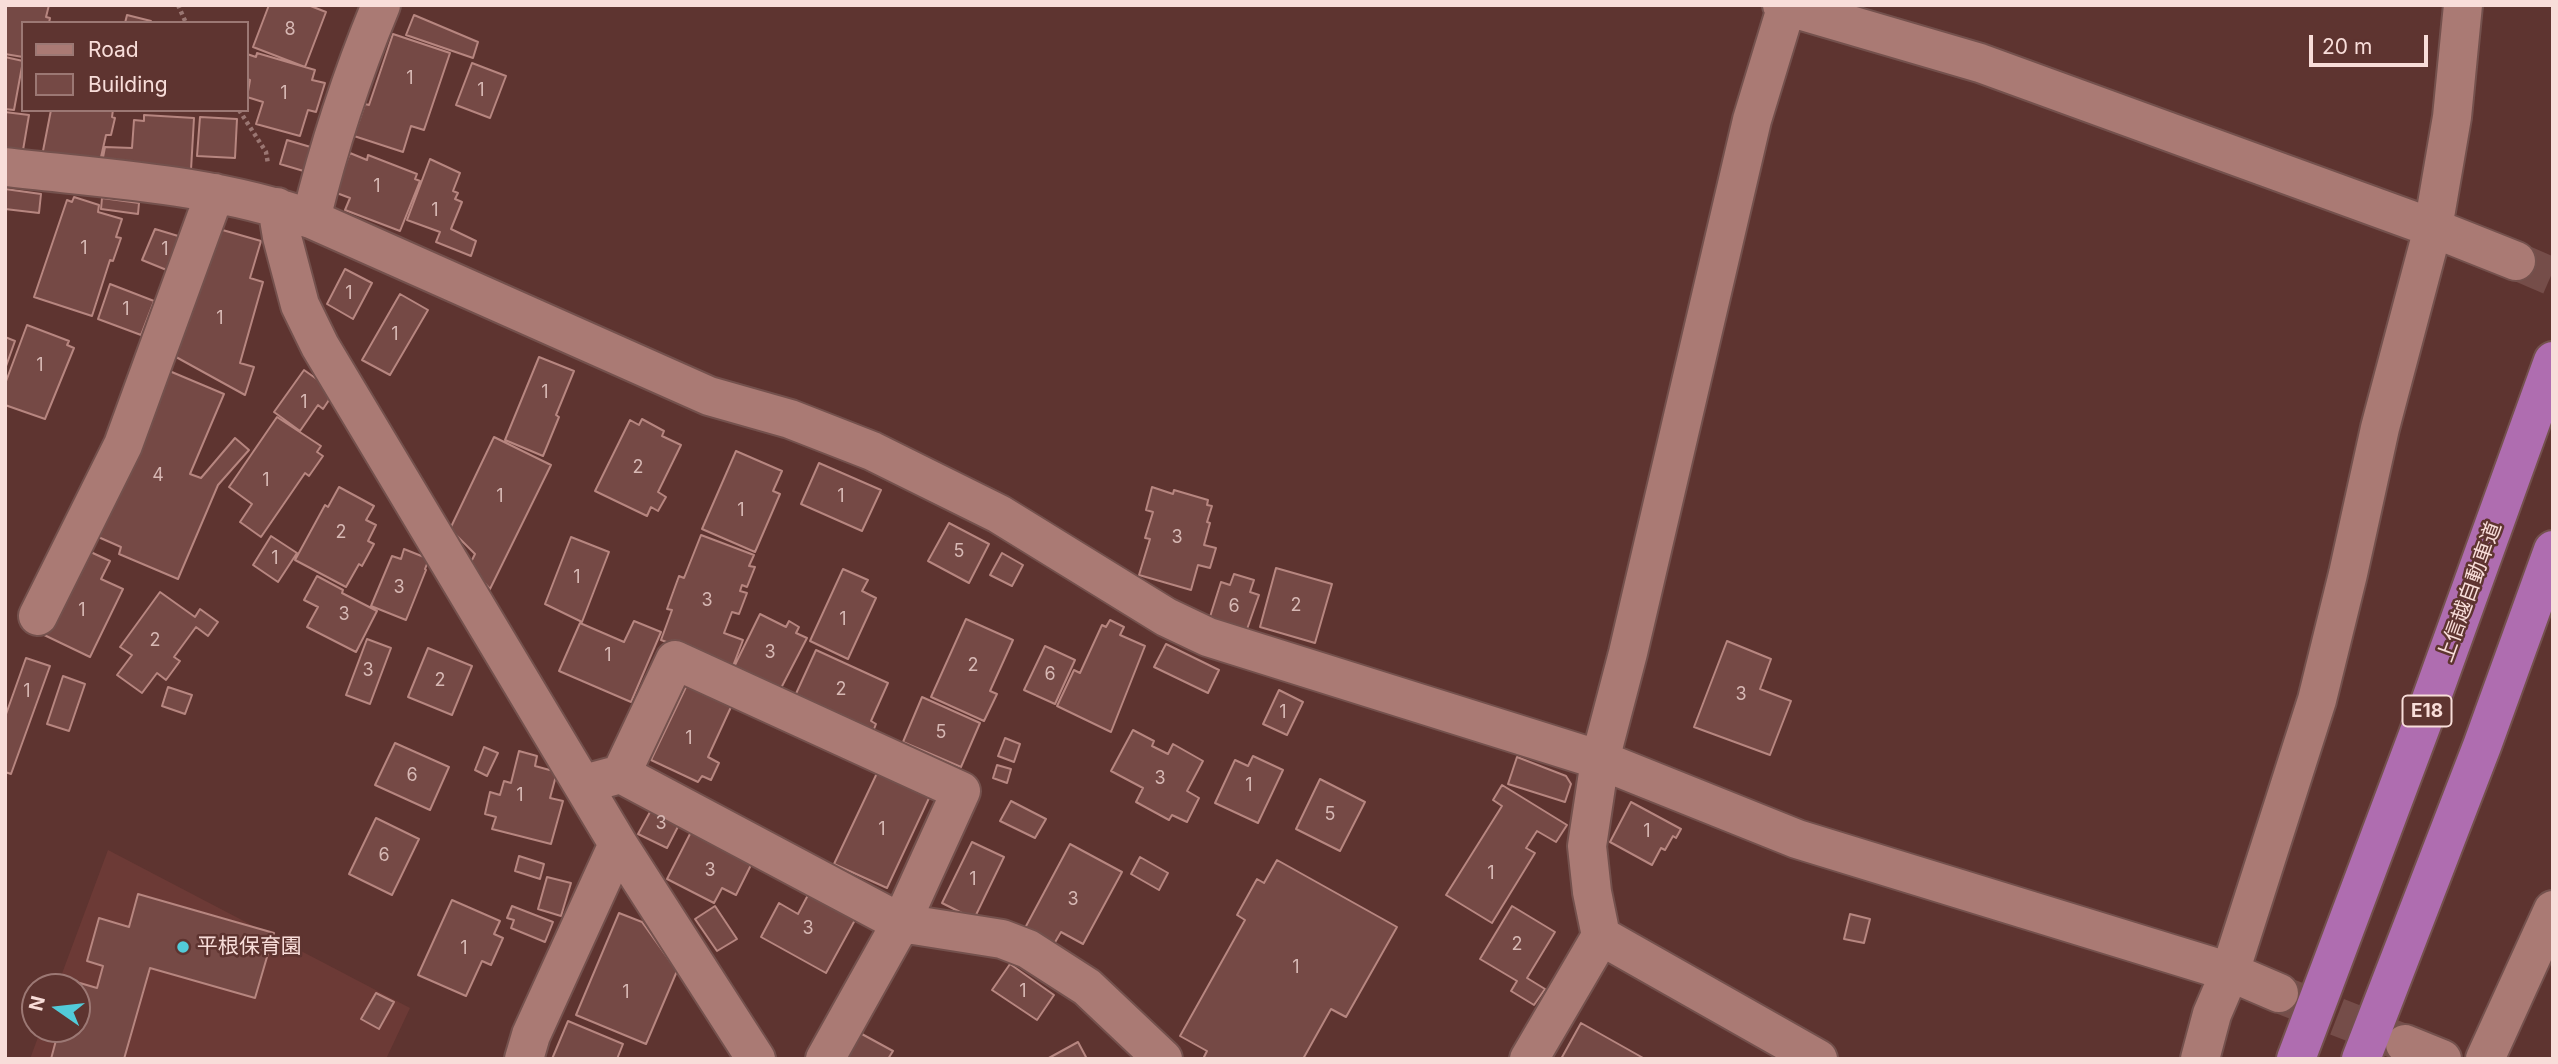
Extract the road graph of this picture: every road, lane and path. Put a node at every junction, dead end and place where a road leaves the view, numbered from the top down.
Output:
1 (178, 5) edge
2 (381, 5) edge
3 (2463, 5) edge
4 (1785, 6) edge
5 (185, 21) edge
6 (240, 112) edge
7 (5, 167) edge
8 (215, 193) junction
9 (294, 213) junction
10 (2433, 228) junction
11 (2516, 261) tunnel mouth
12 (2553, 361) edge
13 (2553, 550) edge
14 (38, 616) dead end
15 (1600, 760) junction
16 (621, 774) junction
17 (584, 784) junction
18 (618, 844) junction
19 (2553, 910) edge
20 (901, 923) junction
21 (1601, 936) junction
22 (2230, 972) junction
23 (2279, 993) tunnel mouth
24 (2405, 1044) tunnel mouth
25 (524, 1059) edge
26 (756, 1059) edge
27 (825, 1059) edge
28 (1163, 1059) edge
29 (1529, 1059) edge
30 (1818, 1059) edge
31 (2200, 1059) edge
32 (2297, 1059) edge
33 (2361, 1059) edge
34 (2442, 1059) edge
35 (2485, 1059) edge

1 - 5 path
2 - 9 street
3 - 10 street
4 - 10 street
4 - 15 street
6 - 9 path
7 - 8 street
8 - 9 street
8 - 14 street
9 - 15 street
9 - 17 street
10 - 11 street
10 - 22 street
12 - 32 highway, 上信越自動車道 / E18
13 - 33 highway
15 - 21 street
15 - 22 street
16 - 17 street
16 - 20 street
16 - 20 street
17 - 18 street
18 - 25 street
18 - 26 street
19 - 35 street
20 - 27 street
20 - 28 street
21 - 29 street
21 - 30 street
22 - 23 street
22 - 31 street
24 - 34 street

